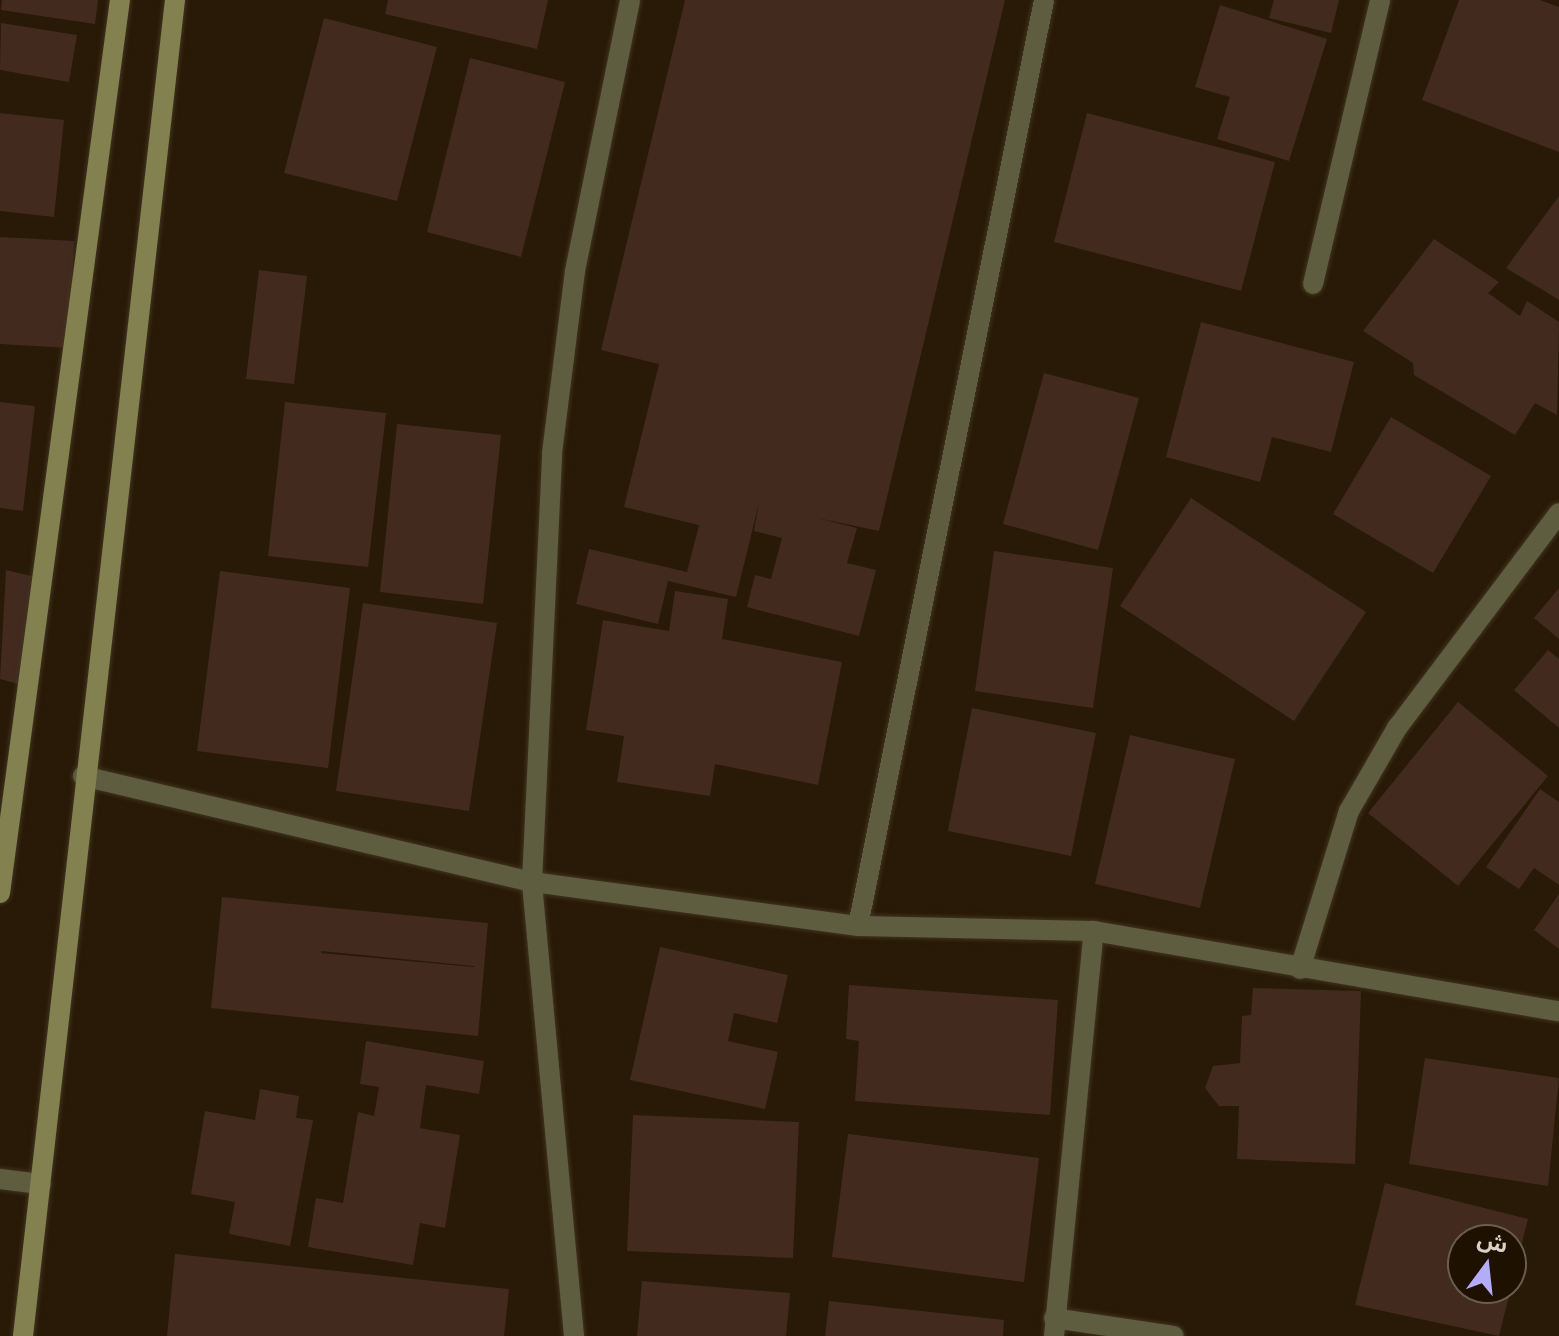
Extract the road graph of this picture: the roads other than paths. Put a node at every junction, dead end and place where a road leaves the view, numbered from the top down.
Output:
1 (120, 0) edge
2 (175, 0) edge
3 (630, 0) edge
4 (1044, 0) edge
5 (1380, 0) edge
6 (1313, 284) dead end
7 (1559, 513) edge
8 (83, 776) junction
9 (532, 882) junction
10 (0, 893) edge
11 (858, 926) junction
12 (1094, 931) junction
13 (1300, 969) junction
14 (1559, 1011) edge
15 (0, 1179) edge
16 (41, 1184) junction
17 (1054, 1327) edge
18 (23, 1336) edge
19 (574, 1336) edge
20 (1174, 1336) edge

1 - 10 street
2 - 8 street
3 - 9 street
4 - 11 street
5 - 6 street
7 - 13 street
8 - 9 street
8 - 16 street
9 - 11 street
9 - 19 street
11 - 12 street
12 - 13 street
12 - 17 street
13 - 14 street
15 - 16 street
16 - 18 street
17 - 20 street

